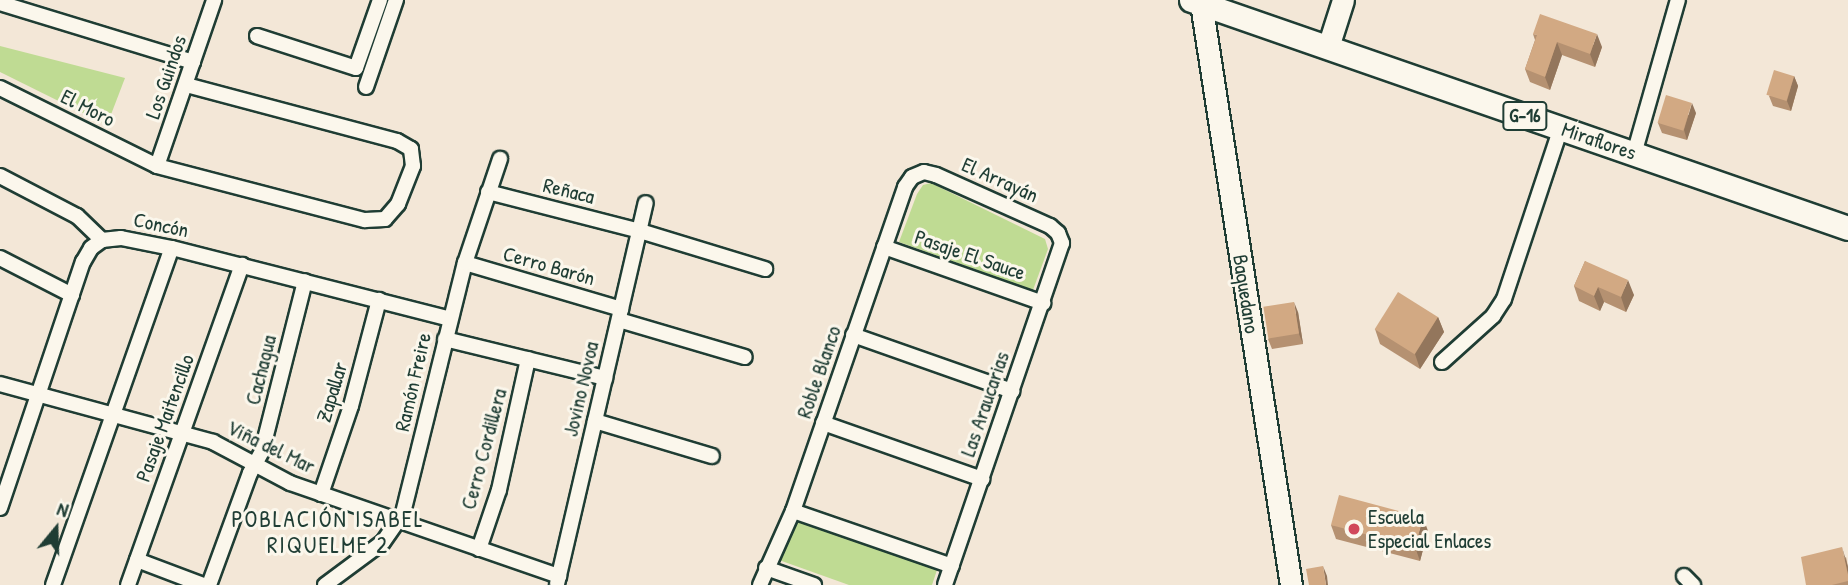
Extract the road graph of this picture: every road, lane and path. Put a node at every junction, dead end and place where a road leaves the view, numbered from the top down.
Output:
1 (214, 0) edge
2 (380, 0) edge
3 (396, 0) edge
4 (1343, 0) edge
5 (1678, 0) edge
6 (1196, 2) edge
7 (0, 3) edge
8 (257, 36) dead end
9 (1328, 47) junction
10 (193, 62) junction
11 (187, 85) junction
12 (366, 86) dead end
13 (0, 88) edge
14 (1561, 128) junction
15 (1634, 154) junction
16 (500, 159) dead end
17 (157, 166) junction
18 (917, 174) joint
19 (0, 176) edge
20 (488, 192) junction
21 (646, 203) dead end
22 (1848, 229) edge
23 (640, 231) junction
24 (1060, 237) joint
25 (102, 240) junction
26 (884, 247) junction
27 (172, 248) junction
28 (1, 260) edge
29 (465, 263) junction
30 (242, 265) junction
31 (765, 269) dead end
32 (305, 281) junction
33 (72, 295) junction
34 (379, 300) junction
35 (1043, 303) junction
36 (620, 314) junction
37 (450, 319) junction
38 (853, 335) junction
39 (445, 339) junction
40 (745, 357) dead end
41 (528, 359) junction
42 (1442, 362) dead end
43 (605, 378) junction
44 (0, 384) edge
45 (1012, 391) junction
46 (39, 394) junction
47 (113, 415) junction
48 (595, 421) junction
49 (823, 423) junction
50 (182, 433) junction
51 (712, 456) dead end
52 (255, 464) junction
53 (982, 479) junction
54 (321, 494) junction
55 (0, 508) edge
56 (793, 510) junction
57 (400, 521) junction
58 (479, 549) junction
59 (137, 559) junction
60 (951, 566) junction
61 (766, 568) junction
62 (558, 581) edge
63 (53, 585) edge
64 (128, 585) edge
65 (203, 585) edge
66 (209, 585) edge
67 (325, 585) edge
68 (760, 585) edge
69 (814, 585) edge
70 (945, 585) edge
71 (1292, 585) edge

1 - 10 street, Los Guindos
2 - 8 street
3 - 12 street
4 - 9 street
5 - 15 street
6 - 9 main road, Miraflores / G-16
6 - 71 street, Baquedano
7 - 10 street
9 - 14 main road, Miraflores / G-16
10 - 11 street, Los Guindos
11 - 17 street, Los Guindos
11 - 17 street, El Moro
13 - 17 street, El Moro
14 - 15 main road, Miraflores / G-16
14 - 42 street
15 - 22 main road, Miraflores / G-16
16 - 20 street, Ramón Freire
18 - 24 street, El Arrayán
18 - 26 street, Roble Blanco
19 - 25 street
20 - 23 street, Reñaca
20 - 29 street, Ramón Freire
21 - 23 street, Jovino Novoa
23 - 31 street, Reñaca
23 - 36 street, Jovino Novoa
24 - 35 street, Las Araucarias
25 - 27 street, Concón
25 - 33 street, Concón
26 - 35 street, Pasaje El Sauce
26 - 38 street, Roble Blanco
27 - 30 street, Concón
27 - 47 street
28 - 33 street
29 - 36 street, Cerro Barón
29 - 37 street, Ramón Freire
30 - 32 street, Concón
30 - 50 street, Pasaje Maitencillo
32 - 34 street, Concón
32 - 52 street, Cachagua
33 - 46 street, Concón
34 - 37 street, Concón
34 - 54 street, Zapallar
35 - 45 street, Las Araucarias
36 - 40 street, Cerro Barón
36 - 43 street, Jovino Novoa
37 - 39 street, Ramón Freire
38 - 45 street
38 - 49 street, Roble Blanco
39 - 41 street
39 - 57 street, Ramón Freire
41 - 43 street
41 - 58 street, Cerro Cordillera
43 - 48 street, Jovino Novoa
44 - 46 street, Viña del Mar
45 - 53 street, Las Araucarias
46 - 47 street, Viña del Mar
46 - 55 street, Concón
47 - 50 street, Viña del Mar
47 - 63 street
48 - 51 street
48 - 62 street, Jovino Novoa
49 - 53 street
49 - 56 street, Roble Blanco
50 - 52 street, Viña del Mar
50 - 59 street, Pasaje Maitencillo
52 - 54 street, Viña del Mar
52 - 66 street, Cachagua
53 - 60 street, Las Araucarias
54 - 57 street, Viña del Mar
56 - 60 street
56 - 61 street, Roble Blanco
57 - 58 street, Viña del Mar
57 - 67 street, Ramón Freire
58 - 62 street, Viña del Mar
59 - 64 street, Pasaje Maitencillo
59 - 65 street
60 - 70 street, Las Araucarias
61 - 68 street, Roble Blanco
61 - 69 street

